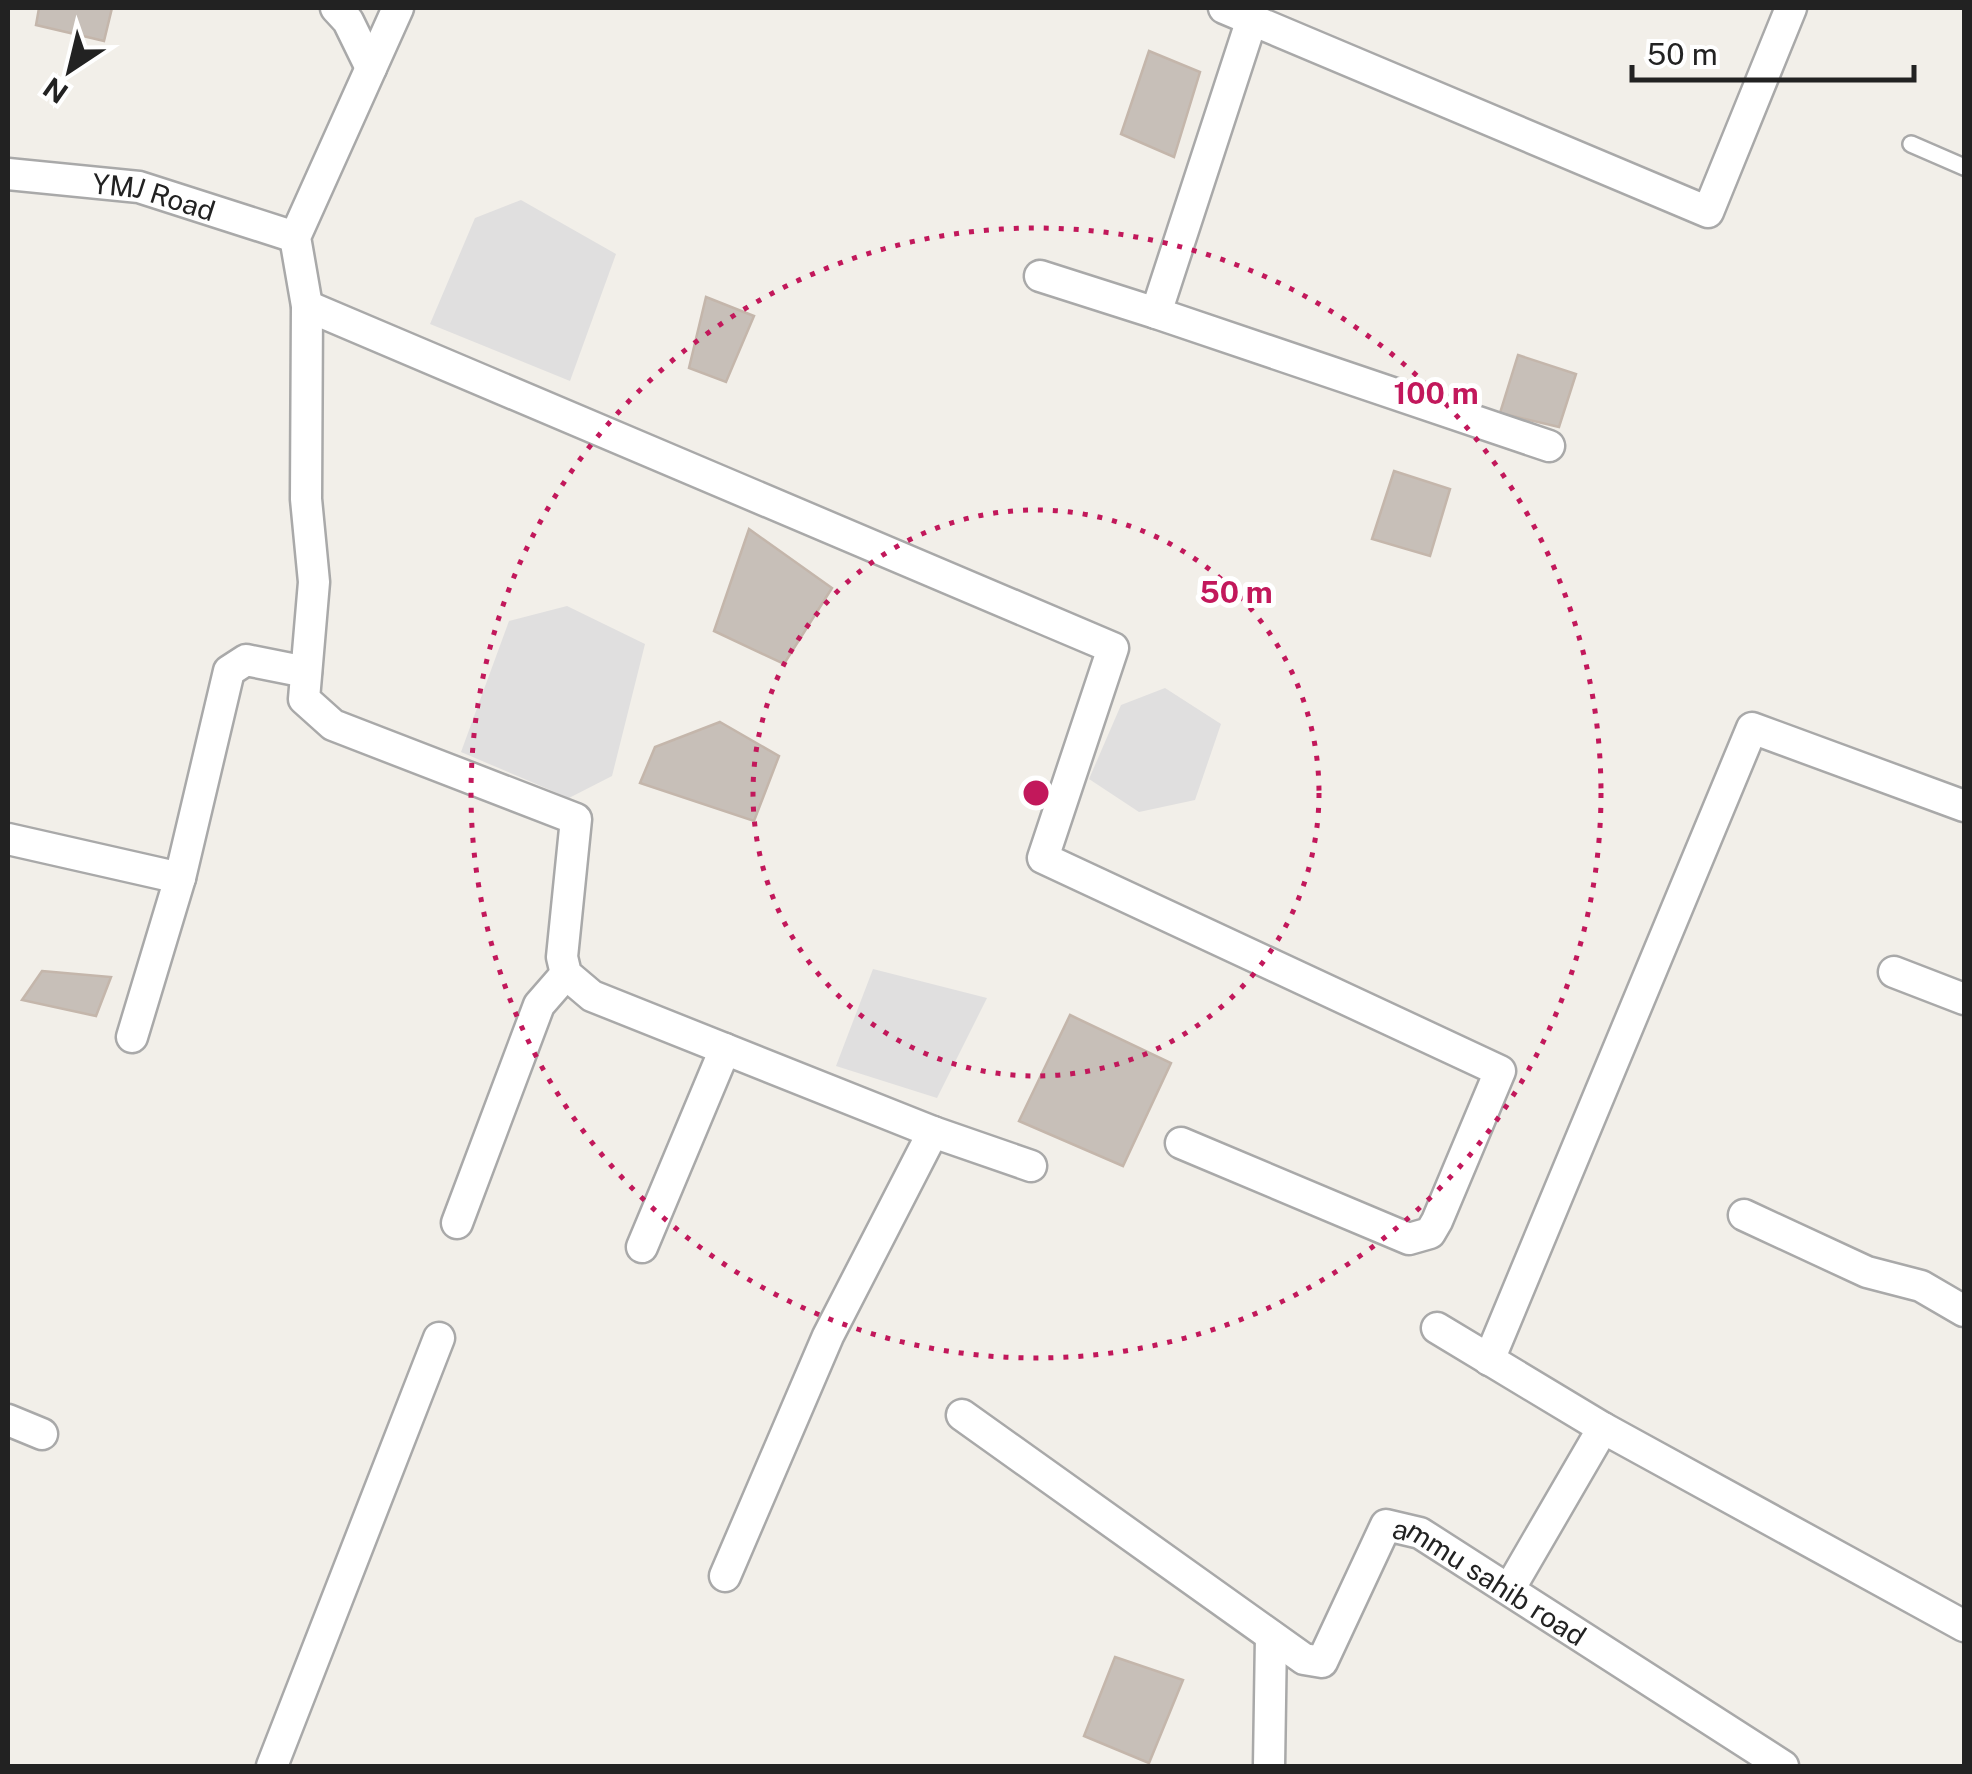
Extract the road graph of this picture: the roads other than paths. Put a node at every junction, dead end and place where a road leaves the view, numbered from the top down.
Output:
1 (336, 8) edge
2 (398, 8) edge
3 (1224, 8) edge
4 (1791, 8) edge
5 (1252, 20) junction
6 (372, 68) junction
7 (1912, 144) dead end
8 (1964, 167) edge
9 (8, 174) edge
10 (294, 238) junction
11 (1040, 276) dead end
12 (307, 306) junction
13 (1156, 313) junction
14 (1549, 446) dead end
15 (306, 672) junction
16 (1964, 806) edge
17 (8, 840) edge
18 (180, 878) junction
19 (1894, 972) dead end
20 (566, 974) junction
21 (1964, 999) edge
22 (132, 1036) dead end
23 (725, 1049) junction
24 (934, 1132) junction
25 (1181, 1143) dead end
26 (1031, 1166) dead end
27 (1744, 1215) dead end
28 (457, 1223) dead end
29 (642, 1247) dead end
30 (1964, 1312) edge
31 (1437, 1328) dead end
32 (440, 1338) dead end
33 (1490, 1360) junction
34 (962, 1415) dead end
35 (8, 1420) edge
36 (1603, 1428) junction
37 (42, 1434) dead end
38 (725, 1576) dead end
39 (1510, 1588) junction
40 (1964, 1626) edge
41 (1271, 1636) junction
42 (272, 1766) edge
43 (1269, 1766) edge
44 (1783, 1766) edge

1 - 6 street
2 - 6 street
3 - 5 street
4 - 5 street
5 - 13 street
6 - 10 street
7 - 8 lane
9 - 10 street, YMJ Road
10 - 12 street
11 - 13 street
12 - 15 street
12 - 25 street
13 - 14 street
15 - 18 street
15 - 20 street
16 - 33 street
17 - 18 street
18 - 22 street
19 - 21 street
20 - 23 street
20 - 28 street
23 - 24 street
23 - 29 street
24 - 26 street
24 - 38 street
27 - 30 street
31 - 33 street
32 - 42 street
33 - 36 street
34 - 41 street, ammu sahib road
35 - 37 street
36 - 39 street
36 - 40 street
39 - 41 street, ammu sahib road
39 - 44 street, ammu sahib road
41 - 43 street

